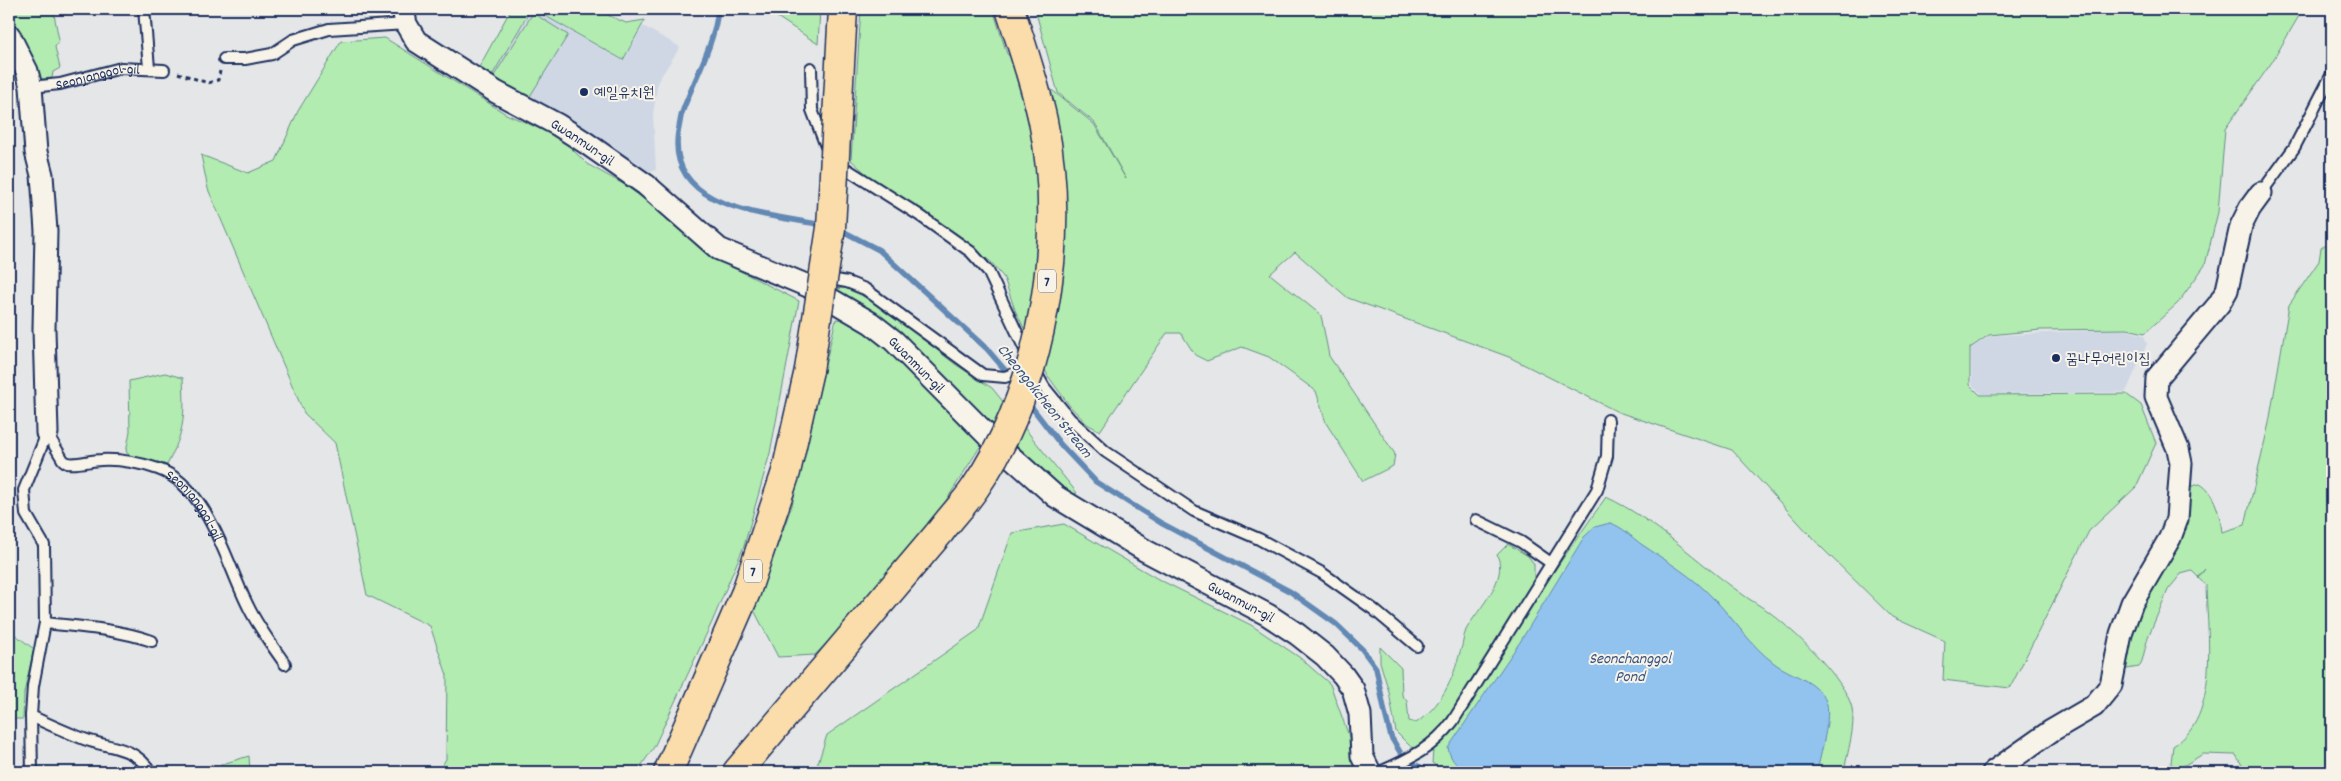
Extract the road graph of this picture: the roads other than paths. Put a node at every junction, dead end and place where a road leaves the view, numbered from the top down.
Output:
1 (144, 9) edge
2 (844, 9) edge
3 (1010, 9) edge
4 (404, 16) edge
5 (9, 35) edge
6 (224, 59) road end
7 (149, 68) junction
8 (811, 68) dead end
9 (164, 70) road end
10 (2332, 74) edge
11 (31, 87) junction
12 (2261, 194) joint
13 (784, 275) junction
14 (1032, 366) junction
15 (1608, 420) dead end
16 (47, 432) junction
17 (1476, 520) dead end
18 (1550, 563) junction
19 (45, 623) junction
20 (152, 641) dead end
21 (1417, 646) dead end
22 (285, 664) dead end
23 (31, 716) junction
24 (671, 769) edge
25 (32, 772) edge
26 (151, 772) edge
27 (737, 772) edge
28 (1370, 772) edge
29 (1380, 772) edge
30 (1993, 772) edge

1 - 7 lane
2 - 24 highway, 7, bridge
3 - 27 highway, 7, bridge
4 - 6 lane
4 - 13 street, Gwanmun-gil
5 - 11 street, Seonjanggol-gil
7 - 9 lane, Seonjanggol-gil
7 - 11 lane, Seonjanggol-gil
8 - 14 lane
10 - 12 lane
11 - 16 street, Seonjanggol-gil
12 - 30 street
13 - 14 lane
13 - 28 street, Gwanmun-gil
14 - 21 lane
15 - 18 lane
16 - 19 lane, Seonjanggol-gil
16 - 22 lane, Seonjanggol-gil
17 - 18 lane
18 - 29 lane
19 - 20 lane
19 - 23 lane, Seonjanggol-gil
23 - 25 lane, Seonjanggol-gil
23 - 26 lane

